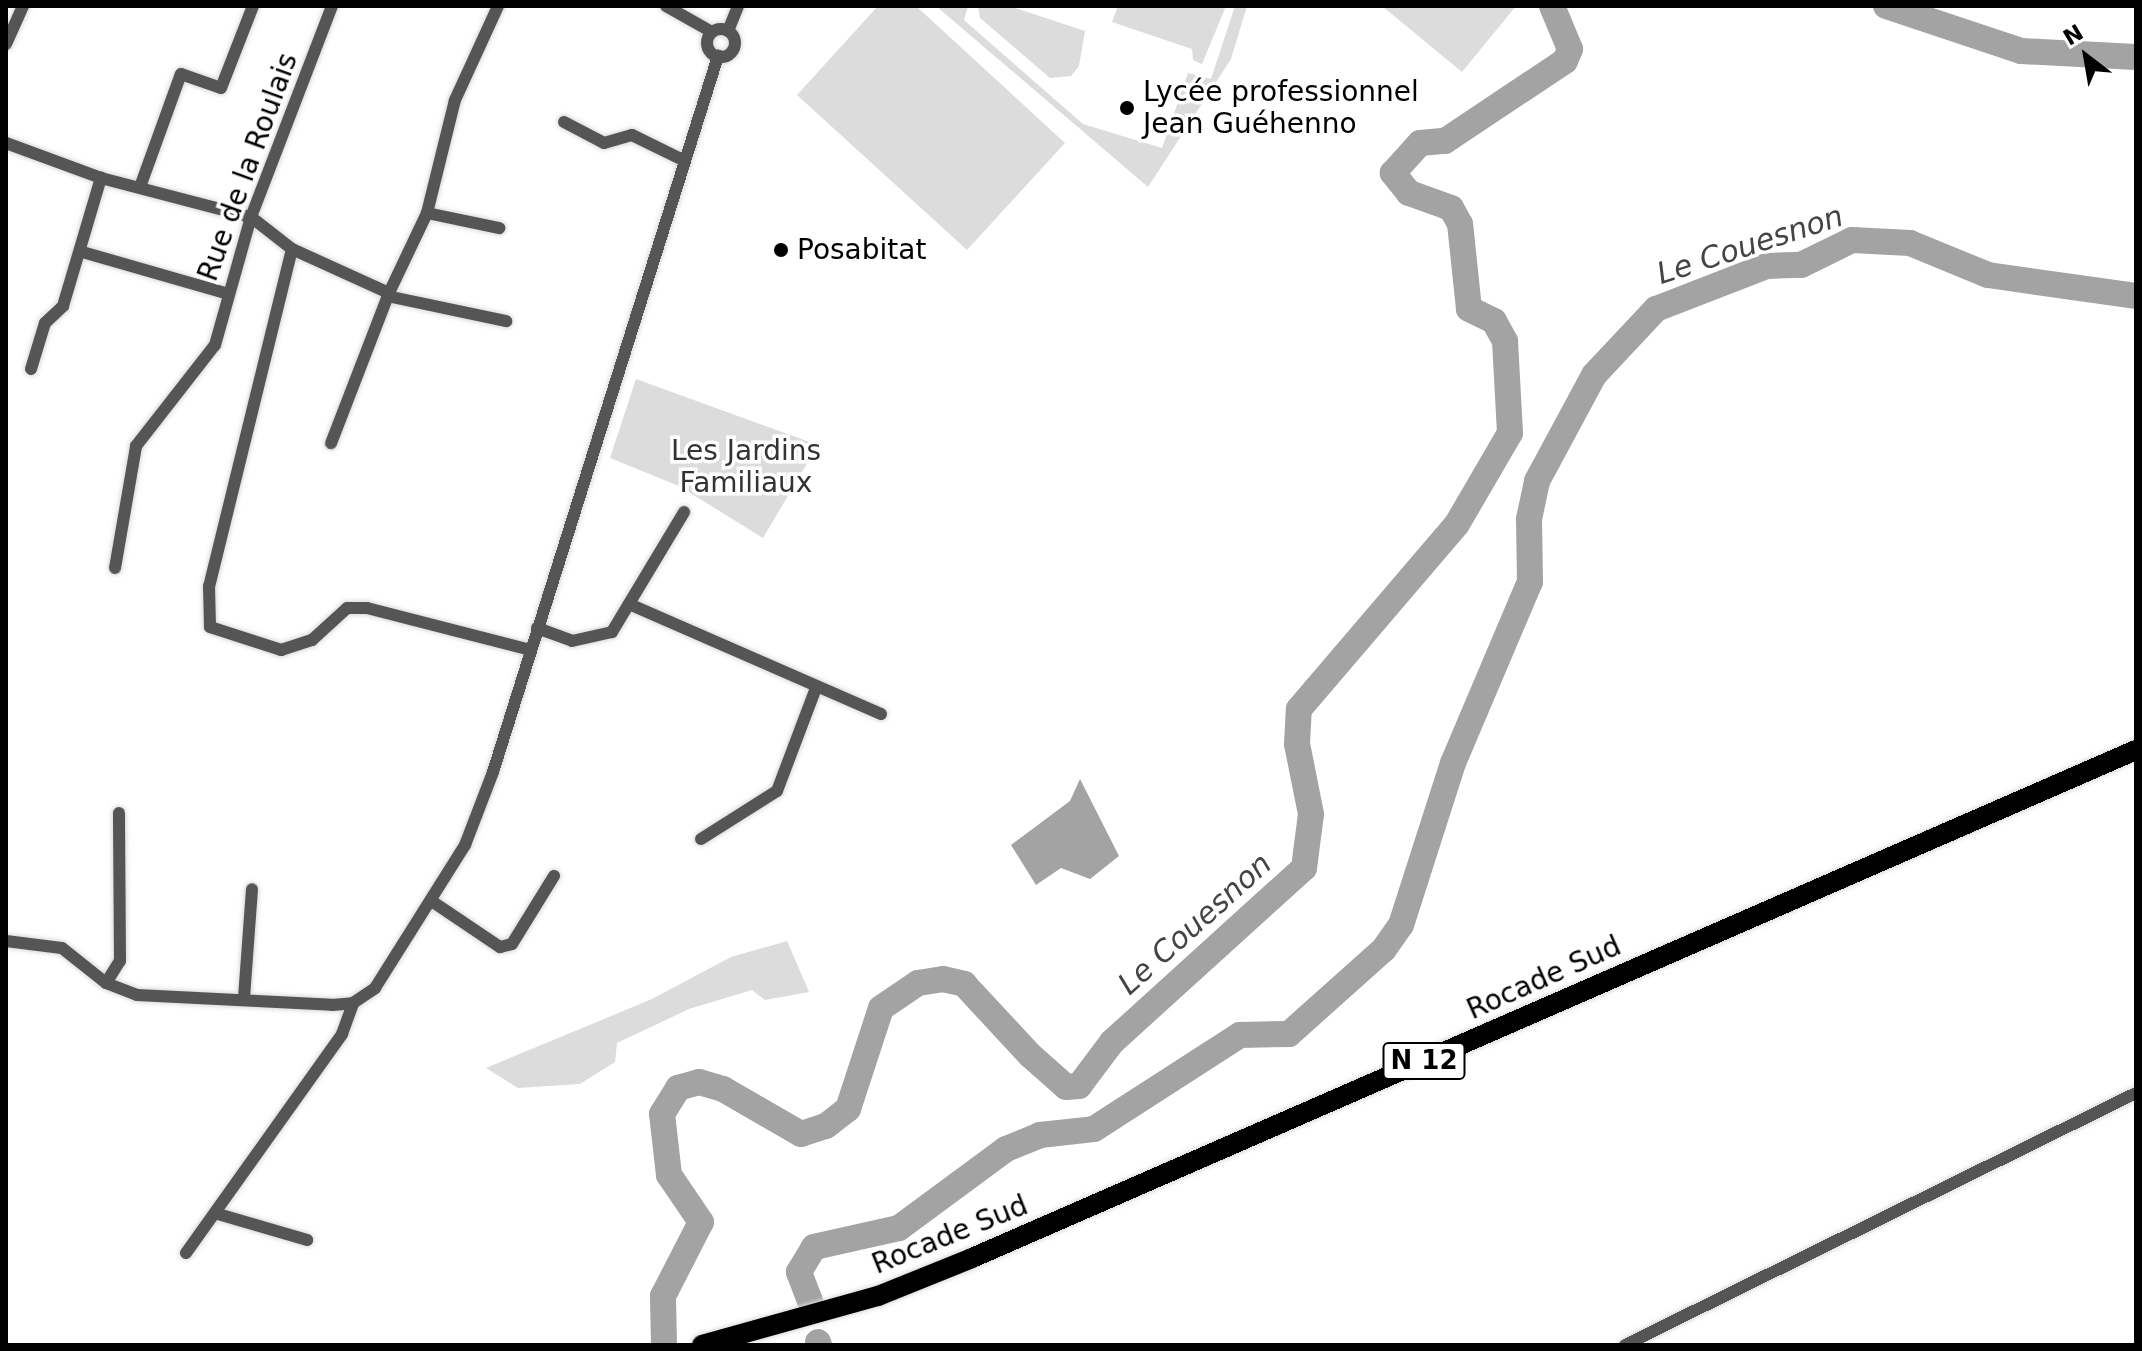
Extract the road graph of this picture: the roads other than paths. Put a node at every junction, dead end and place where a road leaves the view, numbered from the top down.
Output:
1 (23, 6) edge
2 (253, 6) edge
3 (332, 6) edge
4 (498, 6) edge
5 (666, 6) edge
6 (738, 6) edge
7 (728, 31) junction
8 (712, 32) junction
9 (6, 44) edge
10 (718, 56) junction
11 (564, 122) dead end
12 (6, 143) edge
13 (683, 160) junction
14 (101, 178) junction
15 (140, 187) junction
16 (427, 213) junction
17 (251, 217) junction
18 (499, 228) dead end
19 (292, 249) junction
20 (82, 252) junction
21 (228, 294) junction
22 (388, 294) junction
23 (506, 321) dead end
24 (31, 369) dead end
25 (331, 443) dead end
26 (684, 512) dead end
27 (115, 568) dead end
28 (629, 604) junction
29 (537, 628) junction
30 (530, 650) junction
31 (816, 688) junction
32 (881, 714) dead end
33 (2136, 750) edge
34 (119, 813) dead end
35 (701, 839) dead end
36 (554, 876) dead end
37 (252, 889) dead end
38 (433, 902) junction
39 (6, 941) edge
40 (106, 983) junction
41 (244, 998) junction
42 (353, 1003) junction
43 (2136, 1093) edge
44 (218, 1214) junction
45 (307, 1240) dead end
46 (186, 1253) dead end
47 (702, 1345) edge
48 (1625, 1345) edge

1 - 9 street
2 - 15 street
3 - 17 street, Rue de la Roulais
4 - 16 street
5 - 8 street
6 - 7 street
7 - 8 street
7 - 10 street
8 - 10 street
10 - 13 street
11 - 13 street
12 - 14 street
13 - 29 street
14 - 15 street
14 - 20 street
15 - 17 street
16 - 18 street
16 - 22 street
17 - 19 street
17 - 21 street, Rue de la Roulais
19 - 22 street
19 - 30 street
20 - 21 street
20 - 24 street
21 - 27 street, Rue de la Roulais
22 - 23 street
22 - 25 street
26 - 28 street
28 - 29 street
28 - 31 street
29 - 30 street
30 - 38 street
31 - 32 street
31 - 35 street
33 - 47 main road, Rocade Sud / N 12
34 - 40 street
36 - 38 street
37 - 41 street
38 - 42 street
39 - 40 street
40 - 41 street
41 - 42 street
42 - 44 street
43 - 48 street
44 - 45 street
44 - 46 street

